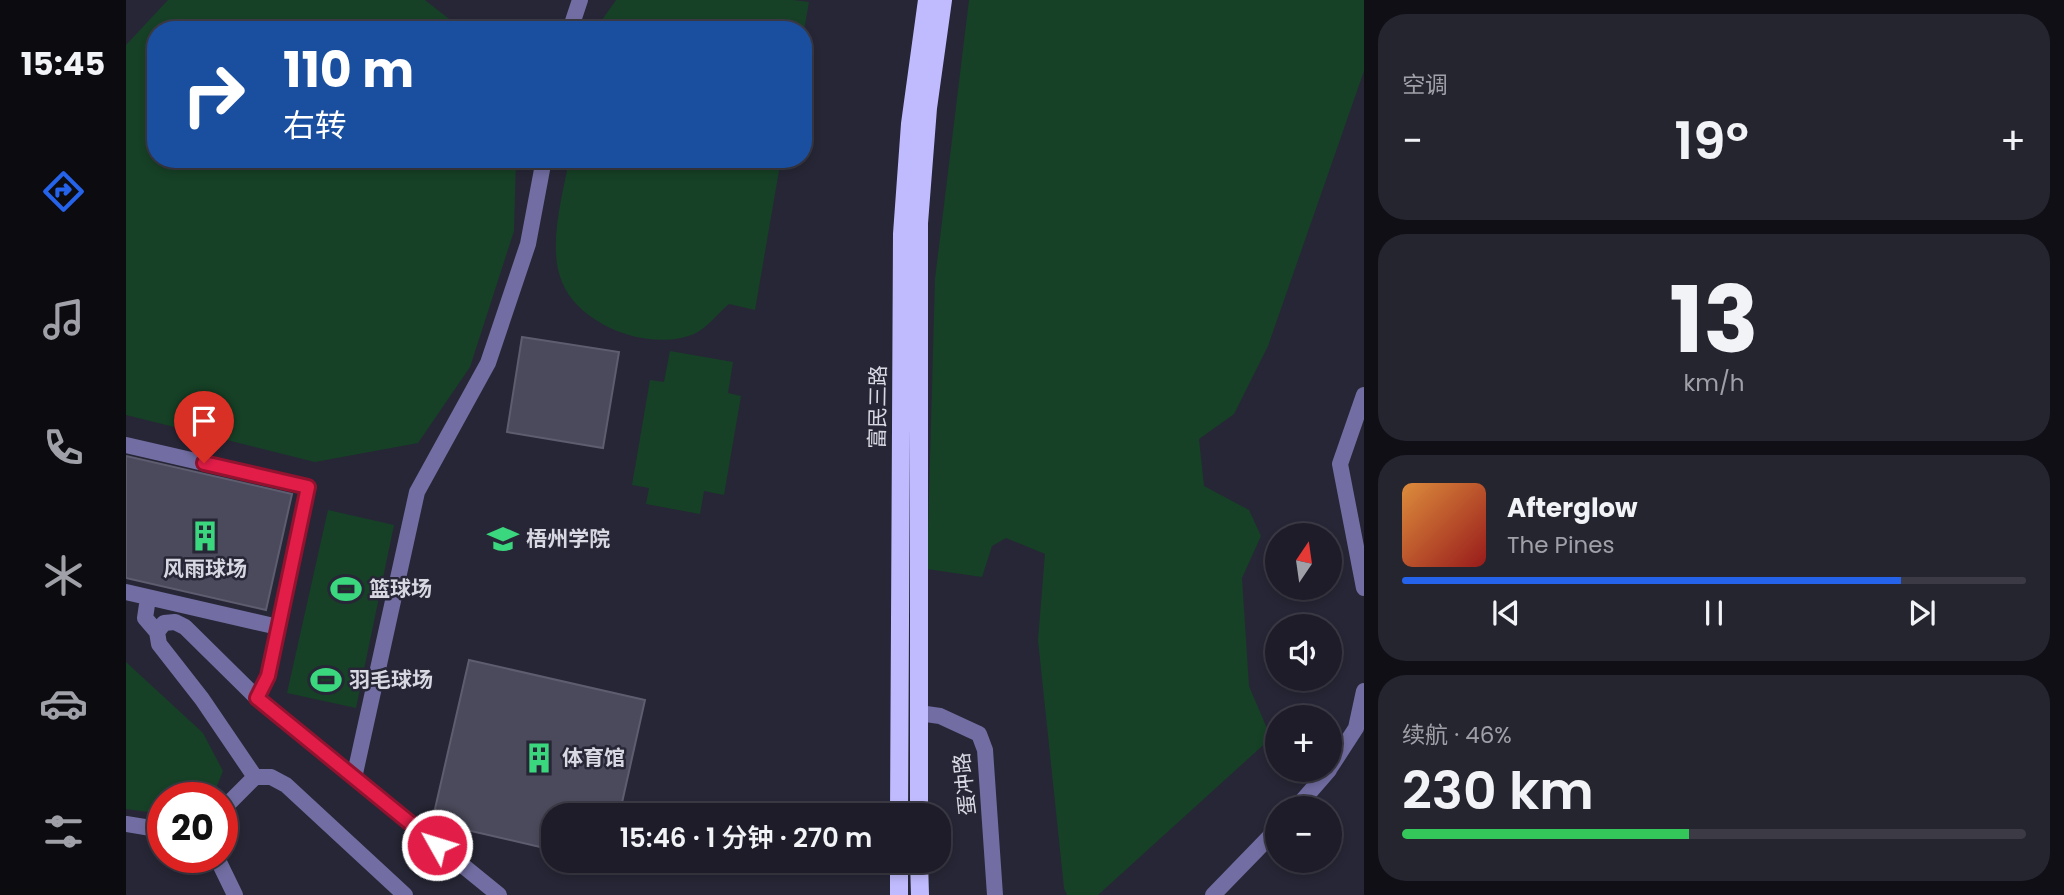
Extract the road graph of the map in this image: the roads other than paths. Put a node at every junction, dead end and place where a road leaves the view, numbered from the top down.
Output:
1 (580, 0) edge
2 (927, 0) edge
3 (943, 0) edge
4 (573, 21) edge
5 (542, 168) edge
6 (1364, 395) edge
7 (126, 445) edge
8 (1364, 588) edge
9 (126, 592) edge
10 (148, 598) junction
11 (278, 627) junction
12 (157, 632) junction
13 (1364, 691) edge
14 (257, 698) junction
15 (919, 713) junction
16 (1342, 749) edge
17 (256, 777) junction
18 (354, 778) junction
19 (1318, 782) edge
20 (238, 794) edge
21 (1306, 796) edge
22 (899, 803) edge
23 (919, 803) edge
24 (126, 824) edge
25 (147, 827) edge
26 (1265, 841) edge
27 (224, 873) edge
28 (899, 873) edge
29 (919, 873) edge
30 (234, 895) edge
31 (405, 895) edge
32 (499, 895) edge
33 (899, 895) edge
34 (919, 895) edge
35 (995, 895) edge
36 (1213, 895) edge

1 - 4 lane
2 - 22 main road, 富民三路
3 - 15 main road, 富民三路
5 - 18 lane
6 - 8 lane
7 - 11 lane
9 - 10 lane
10 - 11 lane
10 - 12 lane
11 - 14 lane
12 - 14 lane
12 - 17 lane
13 - 16 lane
14 - 18 lane
15 - 23 main road, 富民三路
15 - 35 lane, 蛋冲路
17 - 20 lane
17 - 31 lane
18 - 32 lane
19 - 21 lane
24 - 25 lane
26 - 36 lane
27 - 30 lane
28 - 33 main road
29 - 34 main road

